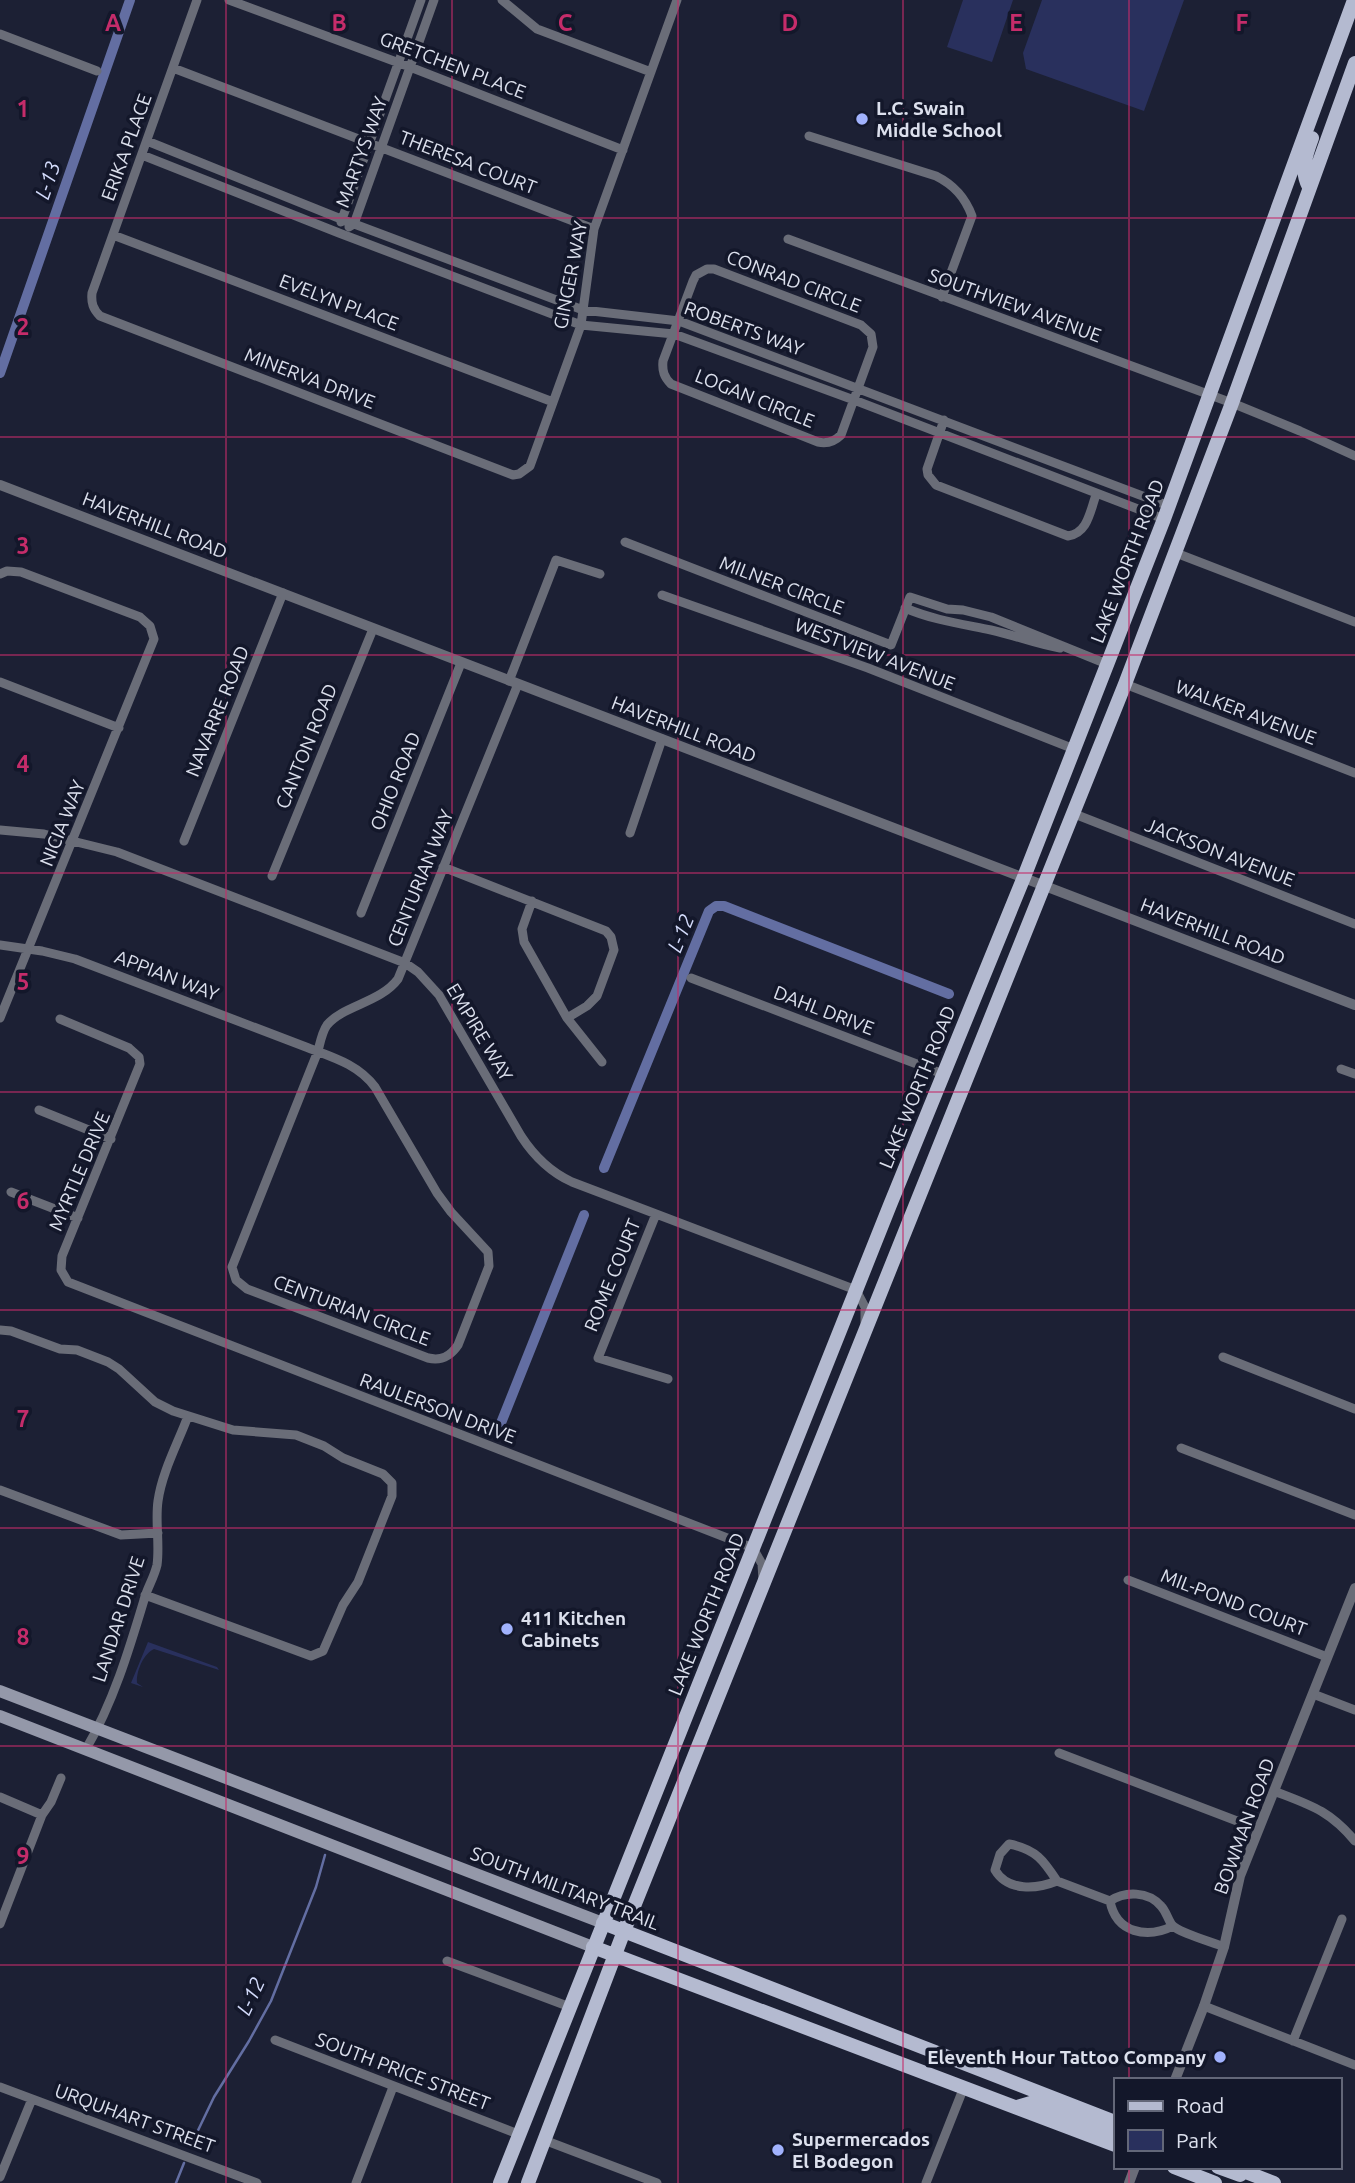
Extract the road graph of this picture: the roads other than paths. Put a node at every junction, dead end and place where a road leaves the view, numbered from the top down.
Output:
1 (197, 0) edge
2 (229, 0) edge
3 (421, 0) edge
4 (434, 0) edge
5 (502, 0) edge
6 (677, 0) edge
7 (1354, 0) edge
8 (0, 34) edge
9 (398, 62) junction
10 (1355, 63) edge
11 (410, 67) junction
12 (1328, 67) junction
13 (173, 68) junction
14 (97, 71) dead end
15 (651, 72) junction
16 (809, 136) dead end
17 (146, 141) junction
18 (369, 143) junction
19 (380, 148) junction
20 (623, 150) junction
21 (142, 155) junction
22 (1309, 187) junction
23 (341, 219) junction
24 (354, 224) junction
25 (594, 229) junction
26 (339, 233) junction
27 (113, 235) junction
28 (788, 239) dead end
29 (942, 297) junction
30 (92, 306) joint
31 (583, 310) junction
32 (679, 321) junction
33 (581, 324) junction
34 (674, 334) junction
35 (859, 388) junction
36 (1210, 395) junction
37 (854, 400) junction
38 (553, 402) junction
39 (1232, 403) junction
40 (944, 420) junction
41 (939, 433) junction
42 (1355, 456) edge
43 (519, 474) joint
44 (0, 485) edge
45 (1096, 495) junction
46 (1166, 513) junction
47 (625, 542) dead end
48 (1176, 553) junction
49 (0, 574) edge
50 (600, 574) dead end
51 (283, 593) junction
52 (662, 595) dead end
53 (905, 608) junction
54 (1355, 622) edge
55 (373, 629) junction
56 (1120, 630) junction
57 (1069, 650) junction
58 (461, 663) junction
59 (1107, 664) junction
60 (0, 682) edge
61 (513, 683) junction
62 (1125, 684) junction
63 (120, 728) junction
64 (662, 739) junction
65 (1074, 749) junction
66 (1355, 773) edge
67 (1072, 813) junction
68 (0, 830) edge
69 (629, 833) dead end
70 (74, 840) junction
71 (184, 841) dead end
72 (443, 867) junction
73 (272, 876) dead end
74 (1024, 877) junction
75 (1044, 884) junction
76 (532, 901) junction
77 (361, 913) dead end
78 (1355, 924) edge
79 (0, 945) edge
80 (30, 948) junction
81 (405, 963) junction
82 (691, 978) dead end
83 (1355, 1004) edge
84 (0, 1018) edge
85 (567, 1018) junction
86 (60, 1019) dead end
87 (318, 1051) junction
88 (602, 1062) dead end
89 (1341, 1069) dead end
90 (943, 1074) junction
91 (1355, 1074) edge
92 (39, 1110) dead end
93 (111, 1139) junction
94 (11, 1192) dead end
95 (656, 1214) junction
96 (78, 1218) junction
97 (75, 1287) joint
98 (856, 1290) junction
99 (0, 1330) edge
100 (865, 1332) junction
101 (1223, 1357) dead end
102 (668, 1379) dead end
103 (1355, 1409) edge
104 (188, 1416) junction
105 (1181, 1448) dead end
106 (0, 1490) edge
107 (1355, 1515) edge
108 (158, 1533) junction
109 (753, 1548) junction
110 (1128, 1580) dead end
111 (763, 1584) junction
112 (1355, 1588) edge
113 (145, 1595) junction
114 (1327, 1657) junction
115 (0, 1691) edge
116 (1312, 1694) junction
117 (1355, 1710) edge
118 (0, 1716) edge
119 (98, 1728) junction
120 (86, 1749) junction
121 (1059, 1753) dead end
122 (61, 1778) dead end
123 (1274, 1791) junction
124 (0, 1797) edge
125 (42, 1815) junction
126 (1258, 1829) junction
127 (1355, 1841) edge
128 (1057, 1881) junction
129 (1110, 1901) junction
130 (1342, 1919) dead end
131 (603, 1923) junction
132 (0, 1924) edge
133 (1173, 1926) junction
134 (624, 1931) junction
135 (593, 1947) junction
136 (1224, 1947) junction
137 (615, 1955) junction
138 (446, 1961) dead end
139 (1204, 2006) junction
140 (570, 2007) junction
141 (275, 2040) dead end
142 (1293, 2041) junction
143 (862, 2047) junction
144 (1355, 2065) edge
145 (1176, 2078) edge
146 (1010, 2082) junction
147 (0, 2087) edge
148 (393, 2087) junction
149 (964, 2087) junction
150 (32, 2099) junction
151 (1017, 2107) junction
152 (1114, 2122) edge
153 (1114, 2133) edge
154 (519, 2134) junction
155 (544, 2140) junction
156 (1114, 2145) edge
157 (511, 2154) junction
158 (1179, 2169) edge
159 (1224, 2169) edge
160 (1238, 2169) edge
161 (0, 2176) edge
162 (1259, 2177) junction
163 (257, 2183) edge
164 (356, 2183) edge
165 (500, 2183) edge
166 (511, 2183) edge
167 (528, 2183) edge
168 (657, 2183) edge
169 (926, 2183) edge
170 (1215, 2183) edge
171 (1274, 2183) edge

1 - 13 street, ERIKA PLACE
2 - 9 street, GRETCHEN PLACE
3 - 9 street, MARTYS WAY
4 - 11 street, MARTYS WAY
5 - 15 street
6 - 15 street, GINGER WAY
7 - 12 main road, LAKE WORTH ROAD
8 - 14 street
9 - 11 street, GRETCHEN PLACE
9 - 18 street, MARTYS WAY
10 - 22 main road
11 - 19 street, MARTYS WAY
11 - 20 street, GRETCHEN PLACE
12 - 22 main road
12 - 36 main road, LAKE WORTH ROAD
13 - 17 street, ERIKA PLACE
13 - 18 street, THERESA COURT
15 - 20 street, GINGER WAY
16 - 29 street
17 - 21 street, ERIKA PLACE
17 - 23 street, ROBERTS WAY
18 - 19 street, THERESA COURT
18 - 23 street, MARTYS WAY
19 - 24 street, MARTYS WAY
19 - 25 street, THERESA COURT
20 - 25 street, GINGER WAY
21 - 26 street, ROBERTS WAY
21 - 27 street, ERIKA PLACE
22 - 39 main road
23 - 24 street, ROBERTS WAY
23 - 26 street, MARTYS WAY
24 - 26 street, MARTYS WAY
24 - 31 street, ROBERTS WAY
25 - 31 street, GINGER WAY
26 - 33 street, ROBERTS WAY
27 - 30 street, ERIKA PLACE
27 - 38 street, EVELYN PLACE
28 - 29 street, SOUTHVIEW AVENUE
29 - 36 street, SOUTHVIEW AVENUE
30 - 43 street, MINERVA DRIVE
31 - 32 street, ROBERTS WAY
31 - 33 street, GINGER WAY
32 - 34 street, CONRAD CIRCLE
32 - 35 street, ROBERTS WAY
32 - 35 street, CONRAD CIRCLE
33 - 34 street, ROBERTS WAY
33 - 38 street, GINGER WAY
34 - 37 street, ROBERTS WAY
34 - 37 street, LOGAN CIRCLE
35 - 37 street, CONRAD CIRCLE
35 - 40 street, ROBERTS WAY
36 - 39 street, SOUTHVIEW AVENUE
36 - 46 main road, LAKE WORTH ROAD
37 - 41 street, ROBERTS WAY
38 - 43 street, GINGER WAY
39 - 42 street, SOUTHVIEW AVENUE
39 - 48 main road
40 - 41 street
40 - 46 street, ROBERTS WAY
41 - 45 street, ROBERTS WAY
41 - 45 street
44 - 51 street, HAVERHILL ROAD
45 - 46 street, ROBERTS WAY
46 - 56 main road, LAKE WORTH ROAD
47 - 53 street, MILNER CIRCLE
48 - 54 street
48 - 62 main road
49 - 63 street, NICIA WAY
50 - 61 street, CENTURIAN WAY
51 - 55 street, HAVERHILL ROAD
51 - 71 street, NAVARRE ROAD
52 - 65 street, WESTVIEW AVENUE
53 - 57 street, MILNER CIRCLE
53 - 57 street, MILNER CIRCLE
55 - 58 street, HAVERHILL ROAD
55 - 73 street, CANTON ROAD
56 - 59 main road, LAKE WORTH ROAD
56 - 62 main road
57 - 59 street, MILNER CIRCLE
58 - 61 street, HAVERHILL ROAD
58 - 77 street, OHIO ROAD
59 - 65 main road, LAKE WORTH ROAD
60 - 63 street
61 - 64 street, HAVERHILL ROAD
61 - 72 street, CENTURIAN WAY
62 - 66 street, WALKER AVENUE
62 - 67 main road
63 - 70 street, NICIA WAY
64 - 69 street
64 - 74 street, HAVERHILL ROAD
65 - 74 main road, LAKE WORTH ROAD
67 - 75 main road
67 - 78 street, JACKSON AVENUE
68 - 70 street, EMPIRE WAY
70 - 80 street, NICIA WAY
70 - 81 street, EMPIRE WAY
72 - 76 street
72 - 81 street, CENTURIAN WAY
74 - 75 street, HAVERHILL ROAD
74 - 90 main road, LAKE WORTH ROAD
75 - 83 street, HAVERHILL ROAD
75 - 100 main road
76 - 85 street
76 - 85 street
79 - 80 street, APPIAN WAY
80 - 84 street, NICIA WAY
80 - 87 street, APPIAN WAY
81 - 87 street, CENTURIAN WAY
81 - 95 street, EMPIRE WAY
82 - 90 street, DAHL DRIVE
85 - 88 street
86 - 93 street, MYRTLE DRIVE
87 - 87 street, CENTURIAN CIRCLE
89 - 91 street
90 - 98 main road, LAKE WORTH ROAD
92 - 93 street
93 - 96 street, MYRTLE DRIVE
94 - 96 street
95 - 98 street, EMPIRE WAY
95 - 102 street, ROME COURT
96 - 97 street, MYRTLE DRIVE
97 - 109 street, RAULERSON DRIVE
98 - 100 street
98 - 109 main road, LAKE WORTH ROAD
99 - 104 street
100 - 111 main road
101 - 103 street
104 - 108 street, LANDAR DRIVE
104 - 113 street
105 - 107 street
106 - 108 street
108 - 113 street, LANDAR DRIVE
109 - 111 street
109 - 131 main road, LAKE WORTH ROAD
110 - 114 street, MIL-POND COURT
111 - 134 main road
112 - 114 street, BOWMAN ROAD
113 - 119 street, LANDAR DRIVE
114 - 116 street, BOWMAN ROAD
115 - 119 main road, SOUTH MILITARY TRAIL
116 - 117 street
116 - 123 street, BOWMAN ROAD
118 - 120 main road
119 - 120 street, LANDAR DRIVE
119 - 131 main road, SOUTH MILITARY TRAIL
120 - 135 main road
121 - 126 street
122 - 125 street
123 - 126 street, BOWMAN ROAD
123 - 127 street
124 - 125 street
125 - 132 street
126 - 136 street, BOWMAN ROAD
128 - 128 street
128 - 129 street
129 - 133 street
129 - 133 street
130 - 142 street
131 - 134 main road, SOUTH MILITARY TRAIL
131 - 135 main road, LAKE WORTH ROAD
133 - 136 street
134 - 137 main road
134 - 146 main road, SOUTH MILITARY TRAIL
135 - 137 main road
135 - 140 main road, LAKE WORTH ROAD
136 - 139 street, BOWMAN ROAD
137 - 143 main road
137 - 155 main road
138 - 140 street
139 - 142 street
139 - 145 street, BOWMAN ROAD
140 - 154 main road, LAKE WORTH ROAD
141 - 148 street, SOUTH PRICE STREET
142 - 144 street
143 - 146 main road
143 - 149 main road
146 - 152 main road, SOUTH MILITARY TRAIL
147 - 150 street, URQUHART STREET
148 - 154 street, SOUTH PRICE STREET
148 - 164 street
149 - 151 main road
149 - 169 street
150 - 161 street
150 - 163 street, URQUHART STREET
151 - 153 main road
151 - 156 main road
154 - 157 main road, LAKE WORTH ROAD
155 - 167 main road
155 - 168 street
157 - 165 main road, LAKE WORTH ROAD
157 - 166 main road
158 - 170 main road
159 - 162 main road
160 - 162 main road
162 - 171 main road

